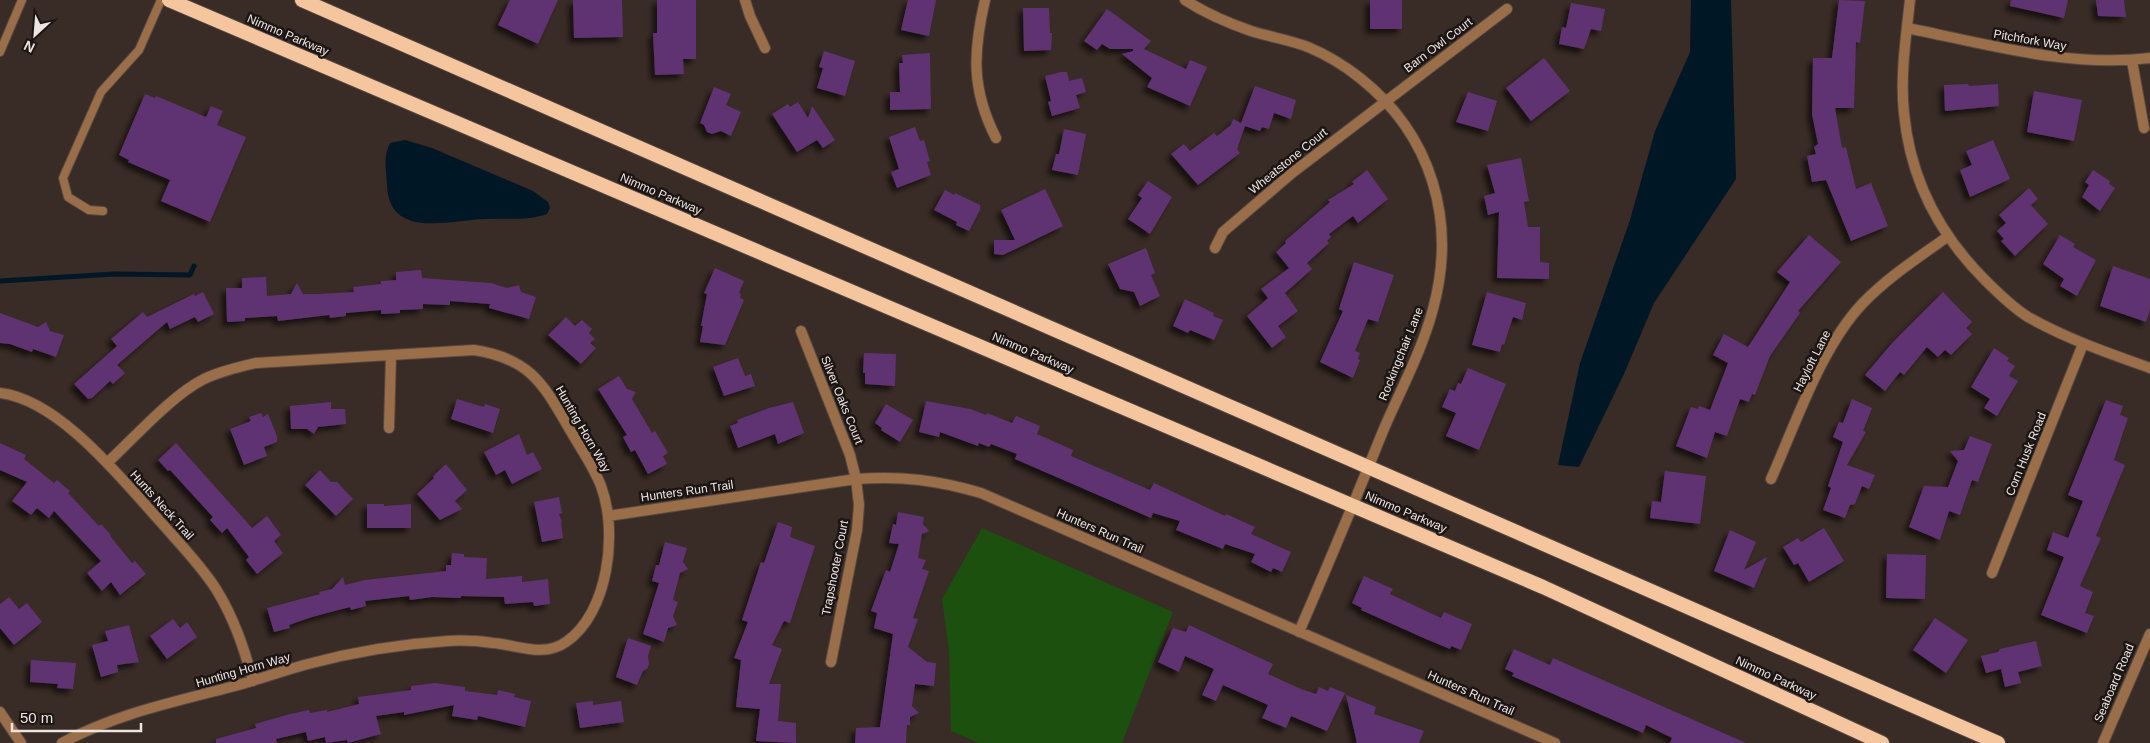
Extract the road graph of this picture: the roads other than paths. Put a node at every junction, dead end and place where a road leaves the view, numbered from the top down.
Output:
1 (22, 0) edge
2 (161, 0) edge
3 (169, 0) edge
4 (302, 0) edge
5 (746, 0) edge
6 (984, 0) edge
7 (1185, 0) edge
8 (1910, 0) edge
9 (1506, 9) dead end
10 (1907, 28) junction
11 (765, 48) dead end
12 (0, 52) edge
13 (2150, 58) edge
14 (2132, 61) junction
15 (1384, 101) junction
16 (2144, 128) dead end
17 (996, 138) dead end
18 (103, 211) dead end
19 (1947, 237) junction
20 (1215, 248) dead end
21 (801, 331) dead end
22 (2083, 344) junction
23 (391, 355) junction
24 (2150, 368) edge
25 (0, 393) edge
26 (389, 428) dead end
27 (107, 463) junction
28 (1368, 467) junction
29 (1771, 478) dead end
30 (856, 479) junction
31 (1352, 506) junction
32 (608, 516) junction
33 (1992, 573) dead end
34 (1299, 632) junction
35 (2150, 634) edge
36 (831, 662) dead end
37 (253, 681) junction
38 (0, 712) edge
39 (21, 743) edge
40 (62, 743) edge
41 (1555, 743) edge
42 (1882, 743) edge
43 (1998, 743) edge
44 (2102, 743) edge

1 - 12 lane
2 - 18 lane
3 - 31 highway, Nimmo Parkway
4 - 28 highway, Nimmo Parkway
5 - 11 street
6 - 17 street
7 - 15 street, Rockingchair Lane
8 - 10 street
9 - 15 street, Barn Owl Court
10 - 14 street, Pitchfork Way
10 - 19 street
13 - 14 street, Pitchfork Way
14 - 16 street
15 - 20 street, Wheatstone Court
15 - 28 street, Rockingchair Lane
19 - 22 street
19 - 29 street, Hayloft Lane
21 - 30 street, Silver Oaks Court
22 - 24 street
22 - 33 street, Corn Husk Road
23 - 26 street
23 - 27 street, Hunting Horn Way
23 - 32 street, Hunting Horn Way
25 - 27 street, Hunts Neck Trail
27 - 37 street, Hunts Neck Trail
28 - 31 street, Rockingchair Lane
28 - 43 highway, Nimmo Parkway
30 - 32 street, Hunters Run Trail
30 - 34 street, Hunters Run Trail
30 - 36 street, Trapshooter Court
31 - 34 street, Rockingchair Lane
31 - 42 highway, Nimmo Parkway
32 - 37 street, Hunting Horn Way
34 - 41 street, Hunters Run Trail
35 - 44 street, Seaboard Road
37 - 40 street, Hunting Horn Way
38 - 39 street

